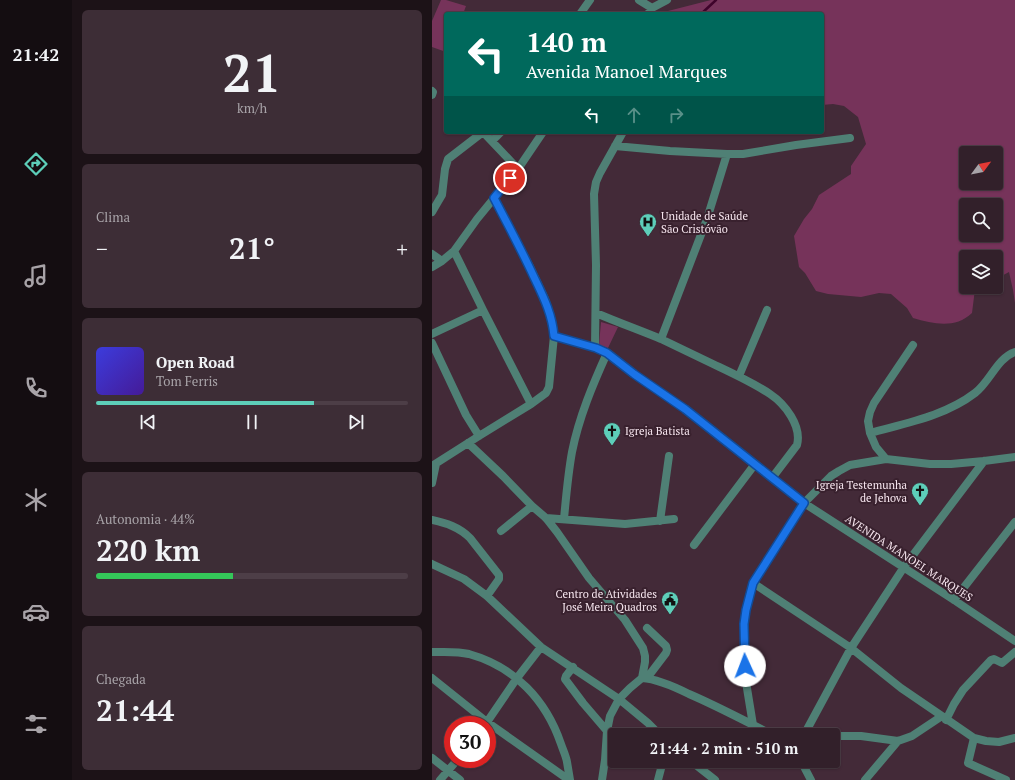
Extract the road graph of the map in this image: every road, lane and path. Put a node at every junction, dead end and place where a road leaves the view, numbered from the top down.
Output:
1 (590, 0) edge
2 (639, 0) edge
3 (667, 0) edge
4 (650, 11) edge
5 (581, 12) edge
6 (480, 134) edge
7 (485, 134) edge
8 (499, 134) edge
9 (542, 134) edge
10 (622, 134) edge
11 (850, 138) dead end
12 (492, 141) junction
13 (615, 146) junction
14 (727, 154) junction
15 (518, 169) junction
16 (494, 198) junction
17 (432, 212) edge
18 (454, 251) junction
19 (432, 254) edge
20 (442, 261) junction
21 (432, 267) edge
22 (483, 310) junction
23 (767, 310) dead end
24 (596, 313) junction
25 (432, 334) edge
26 (554, 336) junction
27 (661, 339) junction
28 (432, 343) edge
29 (913, 344) dead end
30 (596, 348) junction
31 (1015, 352) edge
32 (607, 353) junction
33 (739, 376) junction
34 (532, 404) junction
35 (870, 433) junction
36 (478, 436) junction
37 (468, 443) junction
38 (669, 456) dead end
39 (1015, 457) edge
40 (886, 459) junction
41 (984, 461) junction
42 (755, 464) junction
43 (434, 465) edge
44 (772, 478) junction
45 (432, 483) edge
46 (804, 503) junction
47 (532, 506) junction
48 (546, 518) junction
49 (564, 519) junction
50 (674, 519) dead end
51 (432, 520) edge
52 (660, 521) junction
53 (1015, 522) edge
54 (501, 531) dead end
55 (694, 545) dead end
56 (432, 564) edge
57 (904, 568) junction
58 (753, 583) junction
59 (487, 596) junction
60 (954, 600) junction
61 (648, 628) dead end
62 (1015, 641) edge
63 (541, 647) junction
64 (851, 648) junction
65 (432, 652) edge
66 (1015, 652) edge
67 (573, 667) junction
68 (432, 678) edge
69 (517, 678) junction
70 (645, 678) junction
71 (619, 699) junction
72 (477, 716) edge
73 (491, 716) edge
74 (944, 718) junction
75 (753, 725) junction
76 (653, 728) edge
77 (759, 728) edge
78 (808, 728) edge
79 (496, 731) edge
80 (607, 731) junction
81 (840, 736) edge
82 (974, 738) junction
83 (1015, 738) edge
84 (898, 741) junction
85 (432, 758) edge
86 (451, 768) edge
87 (661, 768) edge
88 (699, 768) edge
89 (805, 768) edge
90 (449, 771) junction
91 (440, 780) edge
92 (460, 780) edge
93 (569, 780) edge
94 (602, 780) edge
95 (658, 780) edge
96 (715, 780) edge
97 (811, 780) edge
98 (865, 780) edge
99 (1006, 780) edge

1 - 5 street
2 - 4 street
3 - 4 street
6 - 17 street
7 - 12 street
8 - 12 street
9 - 15 street
10 - 13 street
11 - 14 street
12 - 15 street
13 - 14 street
13 - 24 street
14 - 27 street
15 - 16 street
16 - 18 street
16 - 26 street
18 - 20 street
18 - 22 street
19 - 20 street
20 - 21 street
22 - 25 street
22 - 34 street
23 - 33 street
24 - 27 street
24 - 30 street
26 - 30 street, AVENIDA MANOEL MARQUES
26 - 34 street
27 - 33 street
28 - 36 street
29 - 35 street
30 - 32 street, AVENIDA MANOEL MARQUES
31 - 35 street
32 - 42 street, AVENIDA MANOEL MARQUES
32 - 49 street
33 - 44 street
34 - 36 street
35 - 40 street
36 - 37 street
37 - 43 street
37 - 47 street
38 - 52 street
39 - 41 street
40 - 41 street
40 - 46 street
41 - 57 street
42 - 44 street, AVENIDA MANOEL MARQUES
42 - 55 street
43 - 45 street
44 - 46 street, AVENIDA MANOEL MARQUES
46 - 57 street, AVENIDA MANOEL MARQUES
46 - 58 street
47 - 48 street
47 - 54 street
48 - 49 street
48 - 70 street
49 - 52 street
50 - 52 street
51 - 59 street
53 - 60 street
56 - 59 street
57 - 60 street, AVENIDA MANOEL MARQUES
57 - 64 street
58 - 64 street
58 - 75 street
59 - 63 street
60 - 62 street, AVENIDA MANOEL MARQUES
61 - 70 street
63 - 67 street
63 - 69 street
64 - 74 street
64 - 78 street
65 - 69 street
66 - 74 street
67 - 71 street
67 - 80 street
68 - 72 street
69 - 73 street
69 - 93 street
70 - 71 street
70 - 75 street
71 - 76 street
71 - 80 street
74 - 82 street
74 - 84 street
75 - 77 street
79 - 93 street
80 - 94 street
81 - 84 street
82 - 83 street
82 - 99 street
84 - 98 street
85 - 90 street
86 - 90 street
87 - 95 street
88 - 96 street
89 - 97 street
90 - 91 street
90 - 92 street

